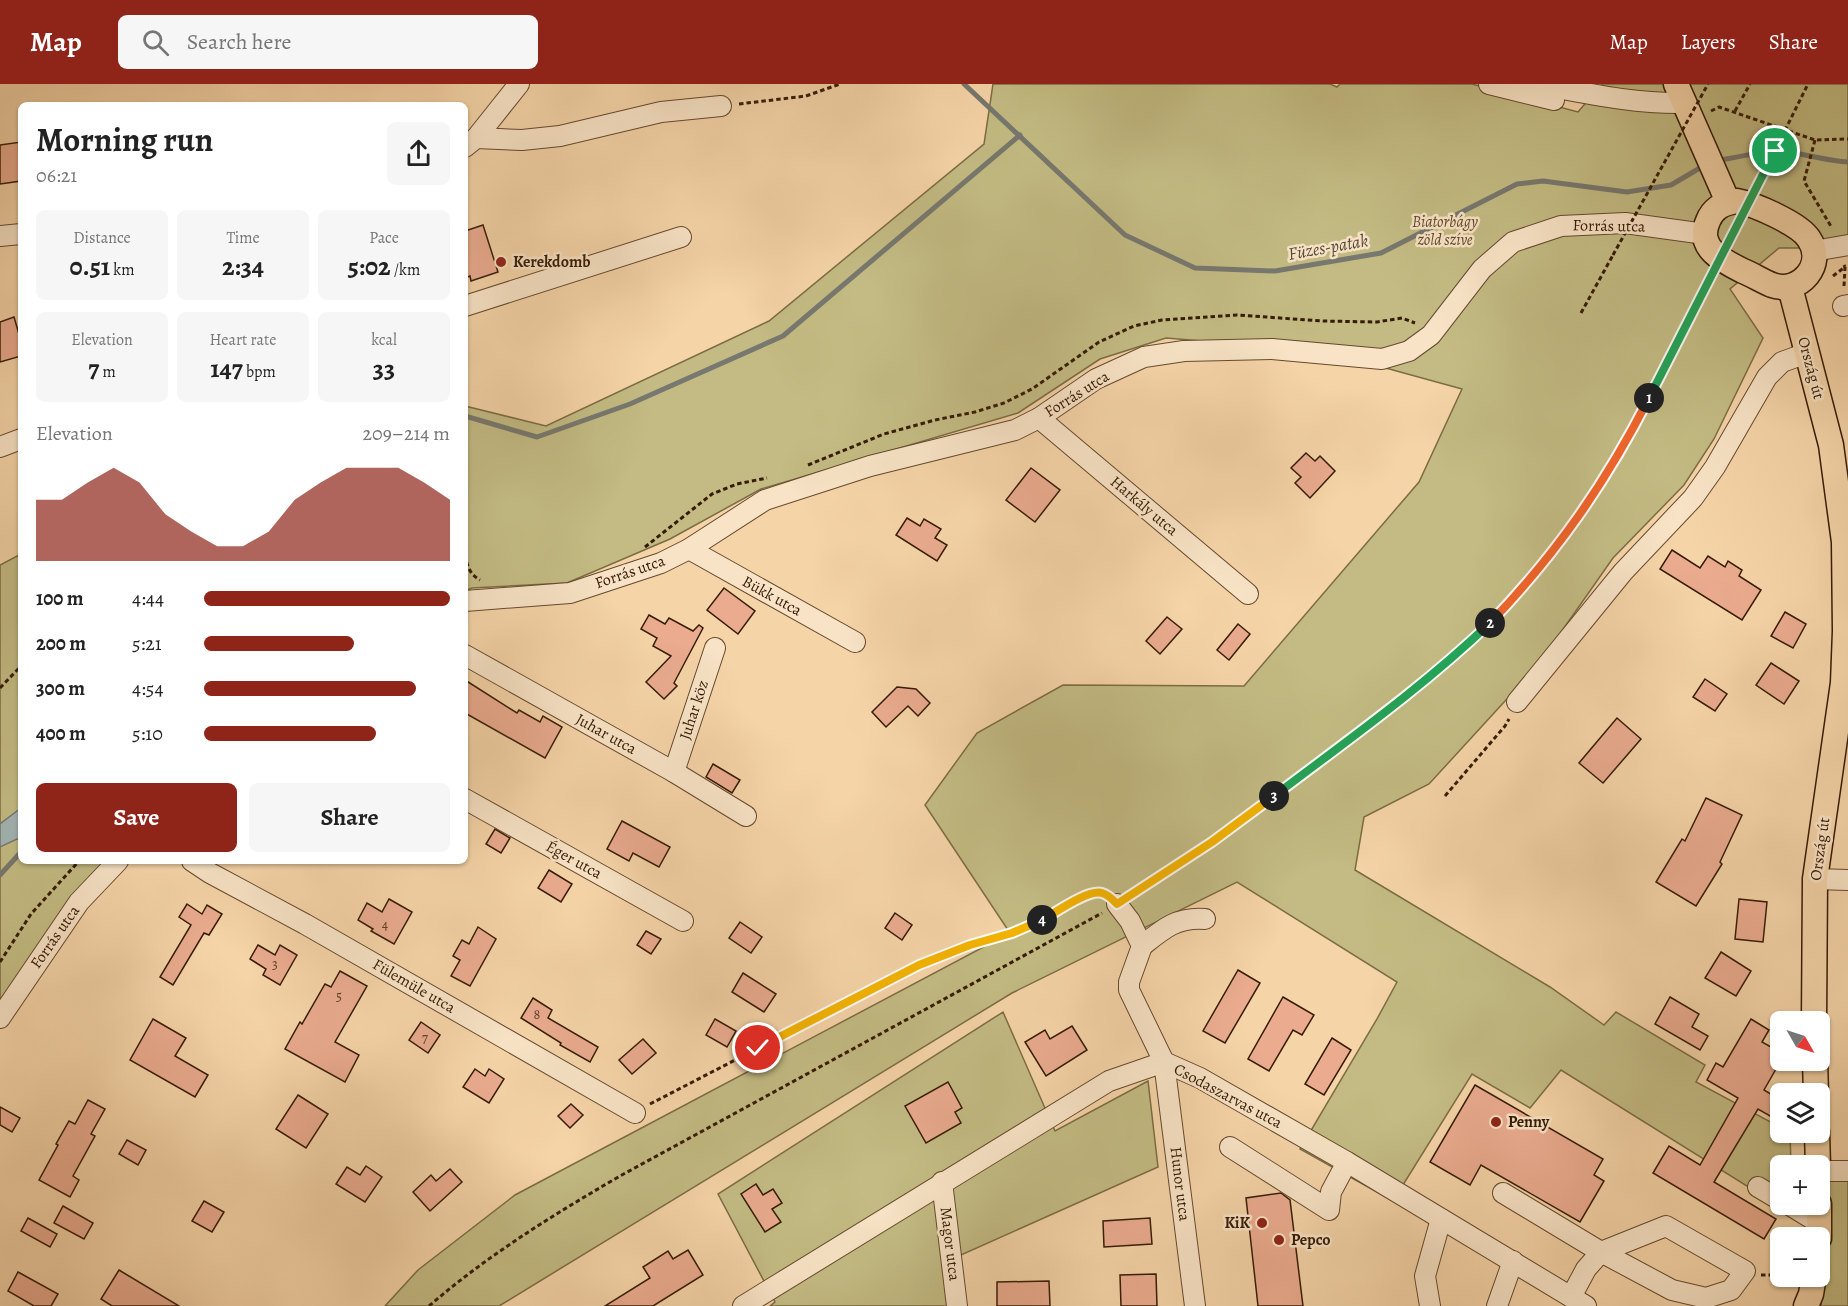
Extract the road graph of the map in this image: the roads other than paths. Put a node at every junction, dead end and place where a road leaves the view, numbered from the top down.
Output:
1 (519, 84) edge
2 (1489, 84) edge
3 (1537, 84) edge
4 (1680, 93) edge
5 (1613, 98) junction
6 (721, 106) road end
7 (471, 142) edge
8 (1728, 202) junction
9 (18, 234) edge
10 (1705, 234) junction
11 (0, 236) edge
12 (681, 237) dead end
13 (1848, 245) edge
14 (1814, 251) junction
15 (1790, 287) junction
16 (468, 305) edge
17 (1807, 353) junction
18 (1039, 418) junction
19 (18, 440) edge
20 (0, 447) edge
21 (1846, 542) edge
22 (689, 549) junction
23 (1248, 594) dead end
24 (468, 601) edge
25 (855, 642) dead end
26 (715, 648) dead end
27 (468, 657) edge
28 (1517, 702) road end
29 (674, 772) junction
30 (468, 801) edge
31 (746, 816) dead end
32 (115, 864) edge
33 (196, 864) edge
34 (1815, 879) junction
35 (1848, 880) edge
36 (1117, 904) road end
37 (1205, 919) dead end
38 (683, 921) dead end
39 (1142, 946) junction
40 (1814, 1011) edge
41 (0, 1018) edge
42 (1164, 1062) junction
43 (635, 1113) road end
44 (1230, 1147) dead end
45 (1347, 1162) junction
46 (1830, 1171) edge
47 (1848, 1171) edge
48 (942, 1182) junction
49 (1758, 1186) dead end
50 (1503, 1193) dead end
51 (1770, 1194) edge
52 (1441, 1219) junction
53 (1601, 1252) junction
54 (1513, 1261) junction
55 (1812, 1287) edge
56 (1578, 1302) edge
57 (1500, 1303) edge
58 (744, 1306) edge
59 (957, 1306) edge
60 (1195, 1306) edge
61 (1430, 1306) edge
62 (1806, 1306) edge

1 - 7 street
2 - 5 street
3 - 5 street
4 - 5 street
4 - 8 main road
6 - 7 street
8 - 10 main road
8 - 14 main road
9 - 11 street
10 - 15 main road
10 - 18 street, Forrás utca
12 - 16 street
13 - 14 street
14 - 15 main road
15 - 17 main road, Ország út
17 - 21 main road, Ország út
17 - 28 street
18 - 22 street, Forrás utca
18 - 23 street, Harkály utca
19 - 20 street
21 - 34 main road, Ország út
22 - 24 street, Forrás utca
22 - 25 street, Bükk utca
26 - 29 street, Juhar köz
27 - 29 street, Juhar utca
29 - 31 street, Juhar utca
30 - 38 street, Éger utca
32 - 41 street, Forrás utca
33 - 43 street, Fülemüle utca
34 - 35 street
34 - 40 main road, Ország út
36 - 39 street
37 - 39 street
39 - 42 street, Hunor utca
42 - 45 street, Csodaszarvas utca
42 - 48 street, Csodaszarvas utca
42 - 60 street, Hunor utca
44 - 45 street
45 - 52 street, Csodaszarvas utca
46 - 47 street
48 - 58 street, Csodaszarvas utca
48 - 59 street, Magor utca
49 - 51 street
50 - 53 street
52 - 54 street, Csodaszarvas utca
52 - 61 street
53 - 53 street
53 - 56 street
54 - 56 street, Csodaszarvas utca
54 - 57 street
55 - 62 main road

